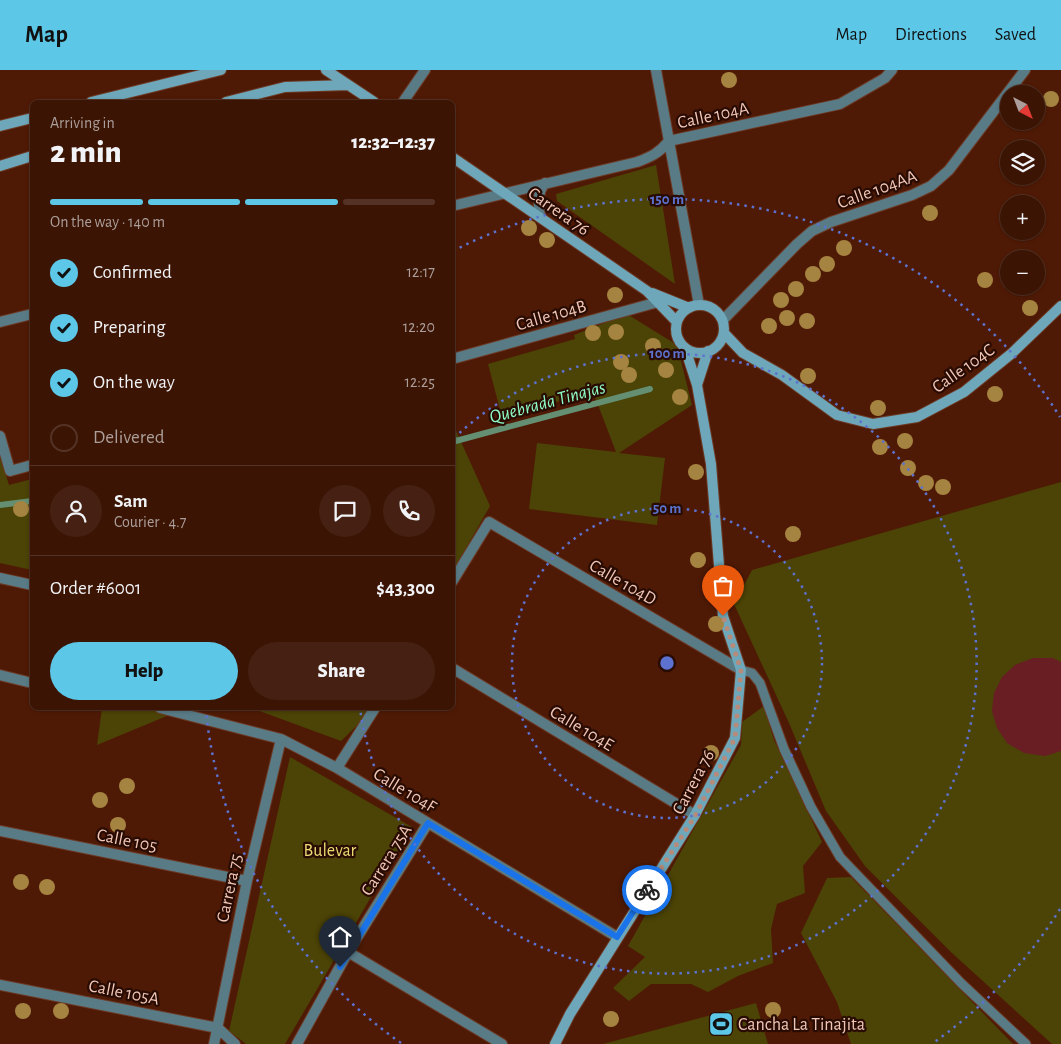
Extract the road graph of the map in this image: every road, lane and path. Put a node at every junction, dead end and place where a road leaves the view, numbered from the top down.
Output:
1 (221, 70) edge
2 (326, 70) edge
3 (425, 70) edge
4 (656, 70) edge
5 (892, 70) edge
6 (1025, 70) edge
7 (348, 85) junction
8 (99, 100) edge
9 (234, 100) edge
10 (371, 100) edge
11 (404, 100) edge
12 (30, 118) edge
13 (0, 126) edge
14 (669, 141) junction
15 (30, 157) edge
16 (455, 159) edge
17 (0, 166) edge
18 (545, 183) junction
19 (506, 194) junction
20 (455, 205) edge
21 (540, 217) junction
22 (647, 291) junction
23 (658, 302) junction
24 (694, 306) junction
25 (1061, 309) edge
26 (30, 314) edge
27 (723, 320) junction
28 (0, 322) edge
29 (677, 322) junction
30 (724, 333) junction
31 (685, 348) junction
32 (712, 349) junction
33 (743, 353) junction
34 (455, 358) edge
35 (697, 385) junction
36 (0, 436) edge
37 (30, 466) edge
38 (455, 577) edge
39 (0, 578) edge
40 (30, 585) edge
41 (455, 670) edge
42 (741, 670) junction
43 (0, 675) edge
44 (30, 682) edge
45 (168, 710) edge
46 (374, 710) edge
47 (281, 739) junction
48 (337, 768) junction
49 (695, 816) junction
50 (428, 823) junction
51 (0, 831) edge
52 (247, 881) junction
53 (617, 937) junction
54 (348, 952) junction
55 (0, 985) edge
56 (218, 1028) junction
57 (214, 1044) edge
58 (235, 1044) edge
59 (297, 1044) edge
60 (502, 1044) edge
61 (555, 1044) edge
62 (1026, 1044) edge

1 - 8 main road
2 - 7 main road
3 - 11 street
4 - 14 street
5 - 14 street, Calle 104A
6 - 27 street, Calle 104AA
7 - 9 main road
7 - 10 main road
12 - 13 main road
14 - 18 street, Calle 104A
14 - 24 street
15 - 17 main road
16 - 19 main road, Carrera 76
18 - 19 street, Calle 104A
18 - 21 street
19 - 20 street, Calle 104A
19 - 21 main road, Carrera 76
21 - 22 main road, Carrera 76
22 - 23 main road, Carrera 76
22 - 24 main road, Carrera 76
23 - 29 main road, Carrera 76
23 - 34 street, Calle 104B
24 - 27 main road
24 - 29 main road
25 - 33 main road, Calle 104C
26 - 28 street
27 - 30 main road
29 - 31 main road
30 - 32 main road
30 - 33 main road
31 - 32 main road
31 - 35 main road, Carrera 76
32 - 33 main road
32 - 35 main road, Carrera 76
35 - 42 main road, Carrera 76
36 - 37 street
38 - 42 street, Calle 104D
39 - 40 street
41 - 49 street, Calle 104E
42 - 49 main road, Carrera 76
42 - 62 lane
43 - 44 street
45 - 47 street, Calle 104F
46 - 48 street
47 - 48 street, Calle 104F
47 - 52 street, Carrera 75
48 - 50 street, Calle 104F
49 - 53 main road, Carrera 76
50 - 53 street, Calle 104F
50 - 54 street, Carrera 75A
51 - 52 street, Calle 105
52 - 56 street, Carrera 75
53 - 61 main road, Carrera 76
54 - 59 street, Carrera 75A
54 - 60 street
55 - 56 street, Calle 105A
56 - 57 street, Carrera 75
56 - 58 street

